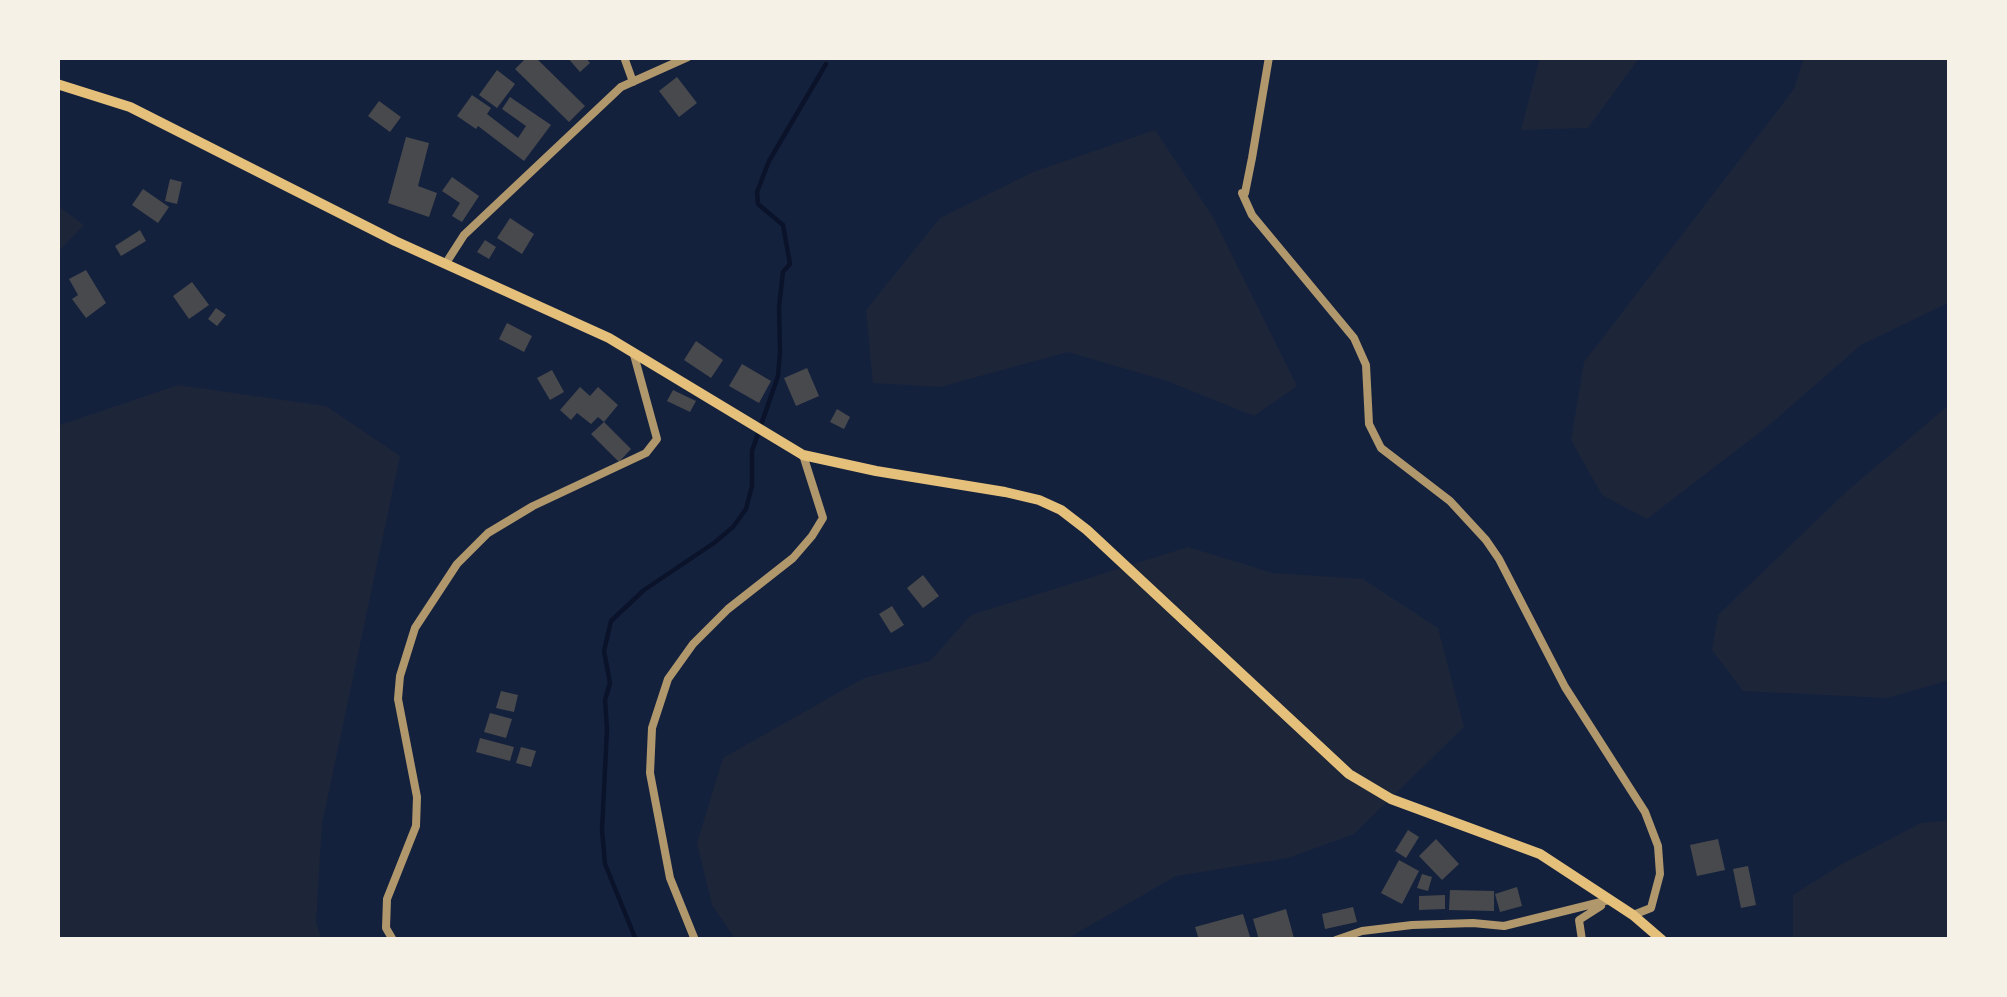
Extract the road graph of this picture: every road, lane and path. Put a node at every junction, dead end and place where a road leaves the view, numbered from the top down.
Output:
1 (624, 57) edge
2 (688, 57) edge
3 (1269, 57) edge
4 (633, 82) junction
5 (57, 84) edge
6 (446, 263) junction
7 (634, 353) junction
8 (803, 454) junction
9 (1610, 899) junction
10 (1633, 915) junction
11 (393, 940) edge
12 (694, 940) edge
13 (1336, 940) edge
14 (1582, 940) edge
15 (1662, 940) edge

1 - 4 street
2 - 4 street
3 - 10 street
4 - 6 street
5 - 6 main road
6 - 7 main road
7 - 8 main road
7 - 11 street
8 - 9 main road
8 - 12 street
9 - 10 main road
9 - 13 street
9 - 14 street
10 - 15 main road

